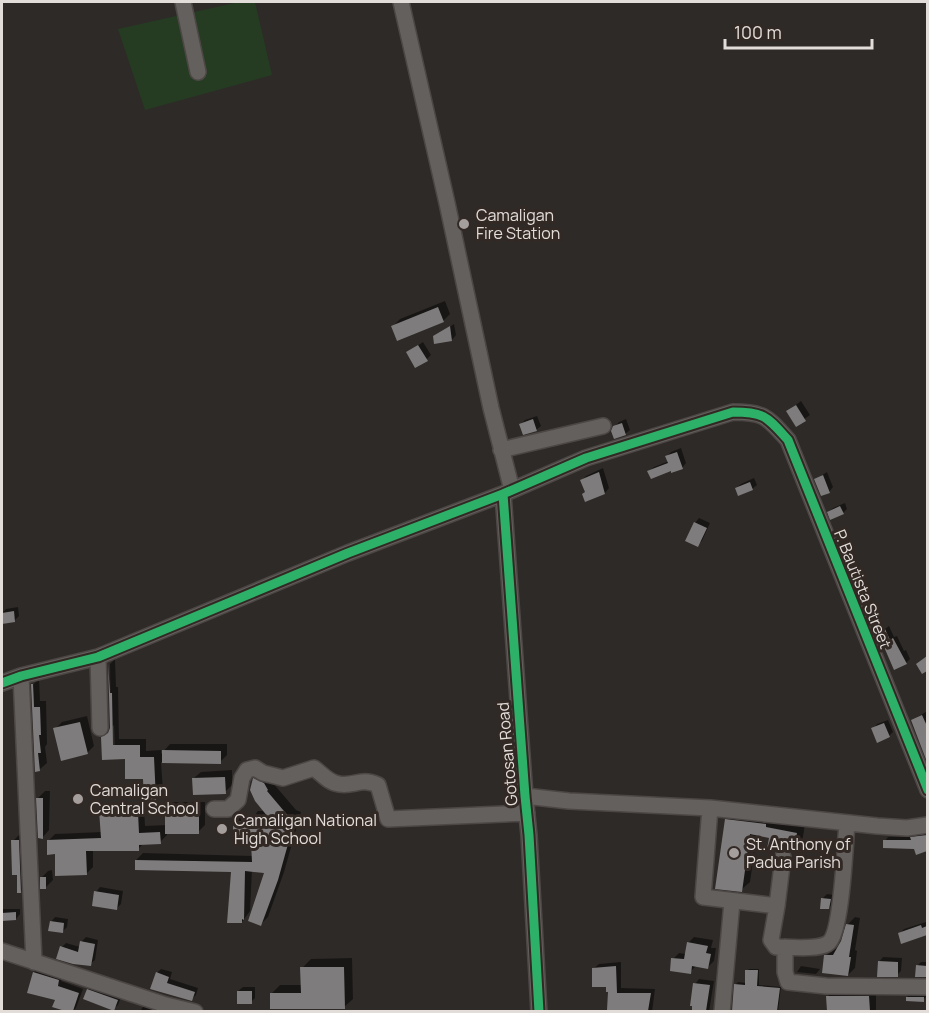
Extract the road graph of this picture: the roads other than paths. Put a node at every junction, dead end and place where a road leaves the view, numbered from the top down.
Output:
1 (183, 2) edge
2 (401, 2) edge
3 (198, 72) dead end
4 (603, 426) dead end
5 (501, 450) junction
6 (508, 492) junction
7 (98, 657) junction
8 (21, 676) junction
9 (2, 682) edge
10 (100, 728) dead end
11 (927, 790) edge
12 (525, 796) junction
13 (710, 808) junction
14 (214, 809) dead end
15 (527, 813) junction
16 (847, 823) junction
17 (927, 825) edge
18 (783, 857) dead end
19 (732, 902) junction
20 (777, 906) junction
21 (785, 947) junction
22 (2, 951) edge
23 (34, 962) junction
24 (927, 987) edge
25 (195, 1011) edge
26 (539, 1011) edge
27 (722, 1011) edge

1 - 3 street
2 - 5 street, Gotosan Road
4 - 5 street
5 - 6 street, Gotosan Road
6 - 7 street
6 - 11 street, P. Bautista Street
6 - 12 street, Gotosan Road
7 - 8 street
7 - 10 street
8 - 9 street
8 - 23 street
12 - 13 street
12 - 15 street, Gotosan Road
13 - 16 street
13 - 19 street
14 - 15 street
15 - 26 street, Gotosan Road
16 - 17 street
16 - 21 street
18 - 20 street
19 - 20 street
19 - 27 street
20 - 21 street
21 - 24 street
22 - 23 street
23 - 25 street

